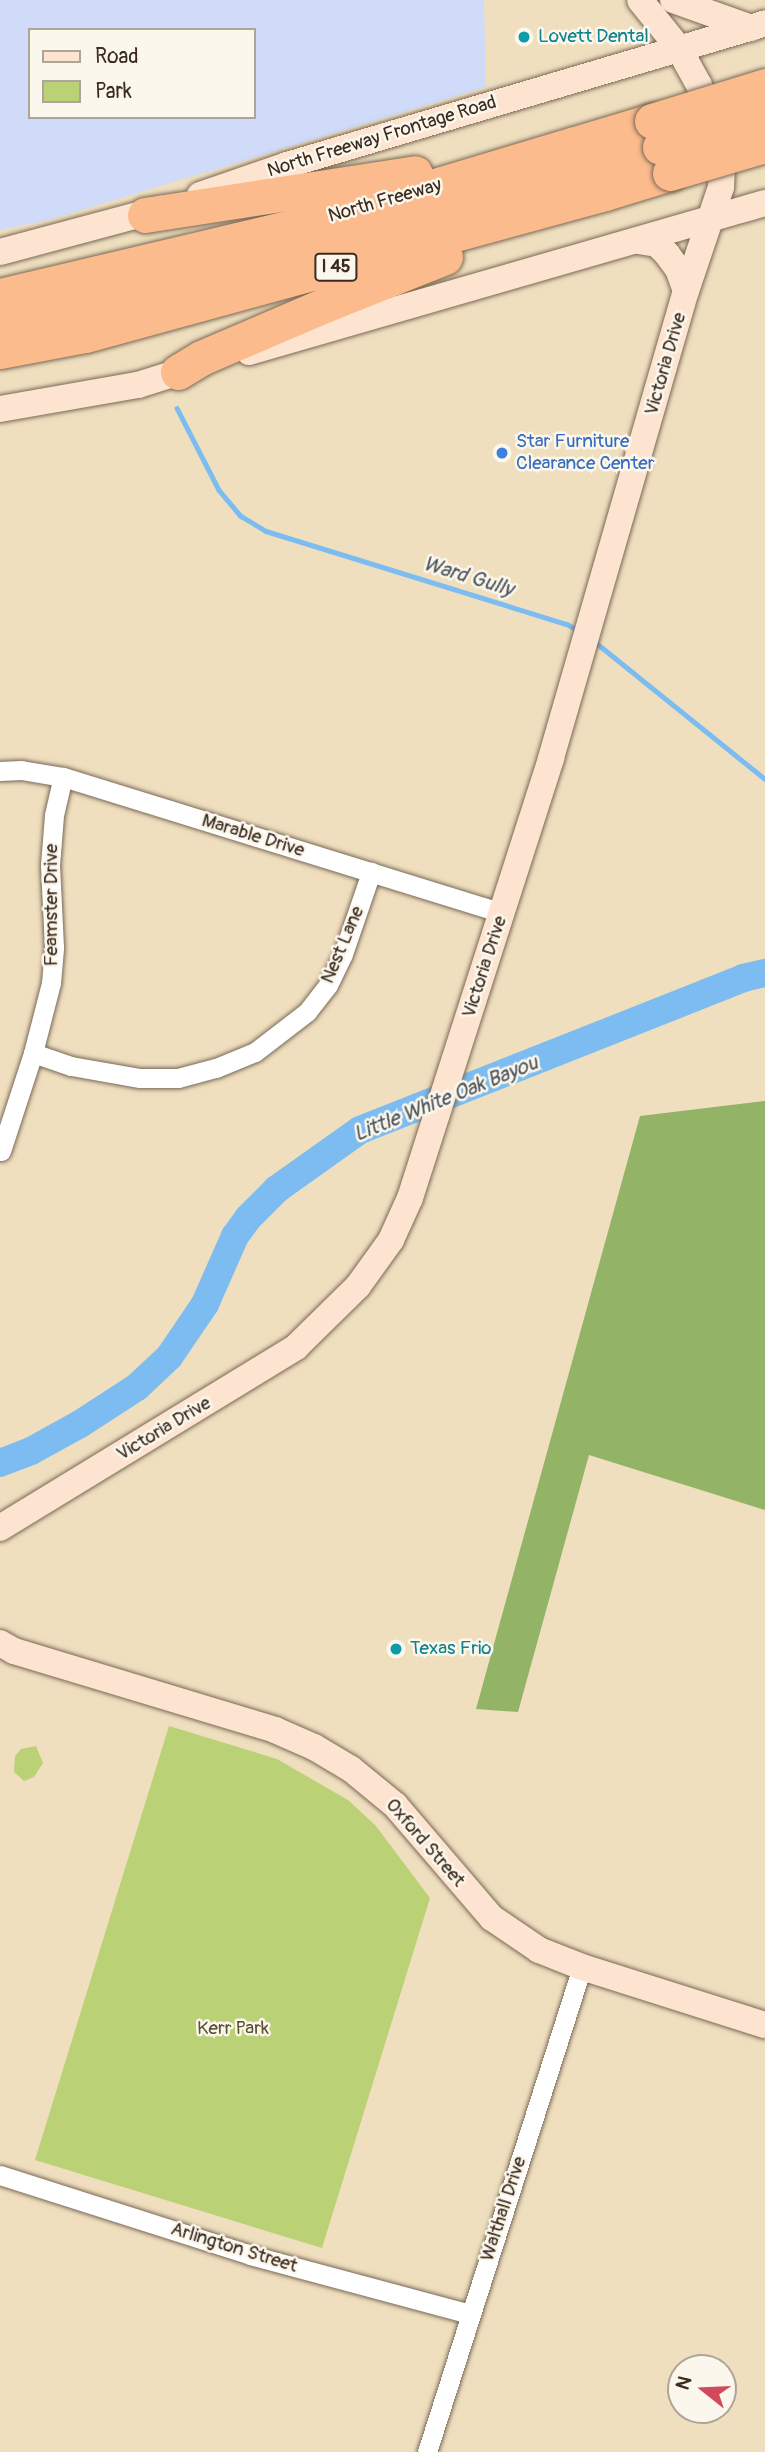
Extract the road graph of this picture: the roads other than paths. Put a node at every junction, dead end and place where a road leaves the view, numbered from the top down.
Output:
1 (673, 0) edge
2 (641, 2) edge
3 (759, 28) edge
4 (678, 47) junction
5 (637, 60) junction
6 (765, 86) edge
7 (765, 116) edge
8 (765, 145) edge
9 (661, 147) junction
10 (482, 172) junction
11 (605, 193) junction
12 (765, 203) edge
13 (145, 215) junction
14 (709, 221) junction
15 (638, 241) junction
16 (0, 252) edge
17 (686, 291) junction
18 (0, 296) edge
19 (0, 323) edge
20 (0, 351) edge
21 (178, 372) junction
22 (0, 410) edge
23 (0, 771) edge
24 (63, 777) junction
25 (371, 872) junction
26 (503, 913) junction
27 (33, 1053) junction
28 (1, 1152) edge
29 (0, 1528) edge
30 (0, 1643) edge
31 (582, 1967) junction
32 (765, 2025) edge
33 (0, 2175) edge
34 (470, 2314) junction
35 (427, 2452) edge

1 - 3 street
2 - 4 street, Victoria Drive
2 - 5 street
3 - 4 street, North Freeway Frontage Road
4 - 5 street, North Freeway Frontage Road
4 - 14 street, Victoria Drive
5 - 13 street, North Freeway Frontage Road
6 - 9 highway, North Freeway / I 45, bridge
7 - 9 highway, North Freeway, bridge
8 - 9 highway, North Freeway / I 45, bridge
9 - 10 highway, North Freeway / I 45
9 - 11 highway, North Freeway / I 45
9 - 19 highway, North Freeway
10 - 13 highway
10 - 18 highway, North Freeway / I 45
11 - 20 highway, North Freeway / I 45
11 - 21 highway
12 - 14 street
13 - 16 street, North Freeway Frontage Road
14 - 15 street
14 - 17 street, Victoria Drive
15 - 17 street
15 - 21 street
17 - 26 street, Victoria Drive
21 - 22 street
23 - 24 street, Marable Drive
24 - 25 street, Marable Drive
24 - 27 street, Feamster Drive
25 - 26 street, Marable Drive
25 - 27 street, Nest Lane
26 - 29 street, Victoria Drive
27 - 28 street, Feamster Drive
30 - 31 street, Oxford Street
31 - 32 street, Oxford Street
31 - 34 street, Walthall Drive
33 - 34 street, Arlington Street
34 - 35 street, Walthall Drive

